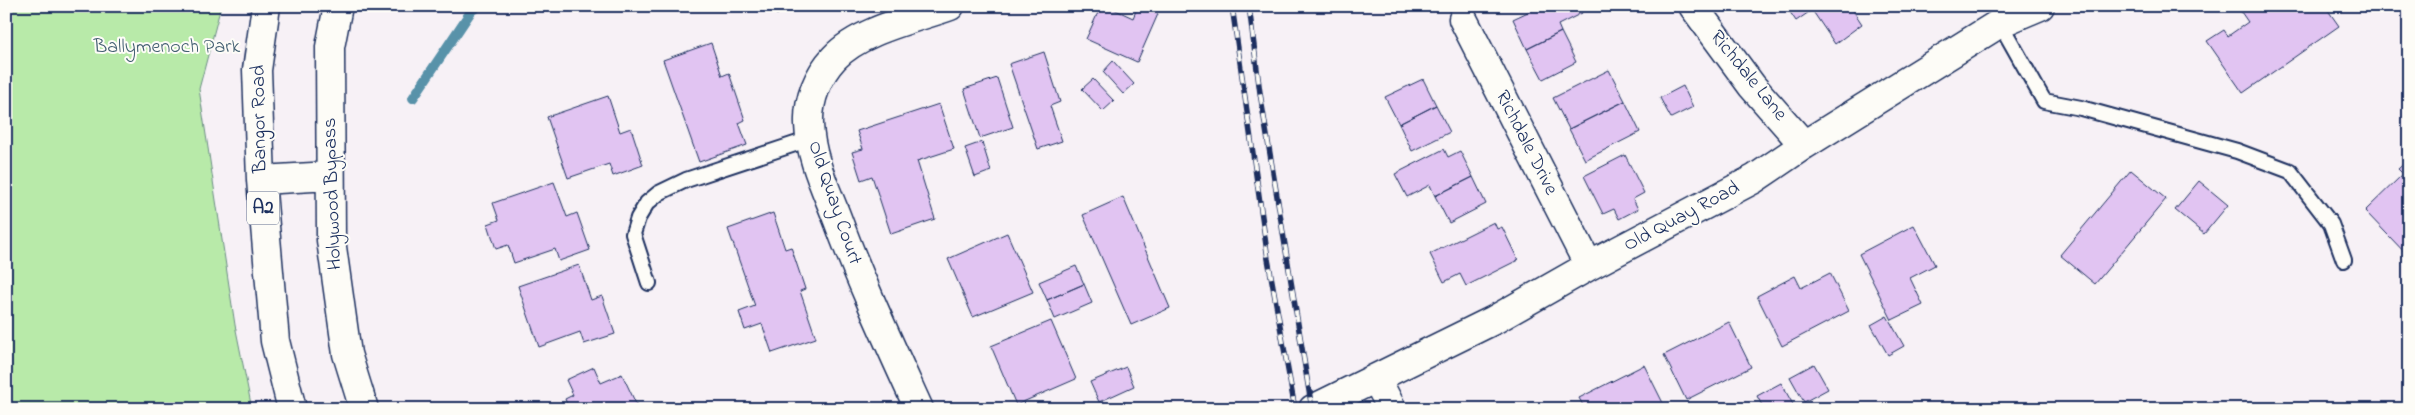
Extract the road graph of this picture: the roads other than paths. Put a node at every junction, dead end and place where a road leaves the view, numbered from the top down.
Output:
1 (266, 6) edge
2 (338, 6) edge
3 (950, 6) edge
4 (1693, 6) edge
5 (2040, 6) edge
6 (1994, 15) edge
7 (1463, 19) dead end
8 (810, 140) junction
9 (1804, 145) junction
10 (330, 176) junction
11 (260, 180) junction
12 (2344, 260) dead end
13 (1590, 266) junction
14 (649, 283) dead end
15 (1376, 378) junction
16 (1325, 403) edge
17 (292, 409) edge
18 (364, 409) edge
19 (918, 409) edge
20 (1392, 409) edge

1 - 11 main road, Bangor Road / A2
2 - 10 main road, Holywood Bypass
3 - 8 main road, Old Quay Court
4 - 9 main road, Richdale Lane
5 - 6 main road, Old Quay Road
6 - 9 main road, Old Quay Road
6 - 12 lane
7 - 13 main road, Richdale Drive
8 - 14 lane
8 - 19 main road, Old Quay Court
9 - 13 main road, Old Quay Road
10 - 11 main road
10 - 18 main road, Holywood Bypass
11 - 17 main road, Bangor Road / A2
13 - 15 main road, Old Quay Road
15 - 16 main road, Old Quay Road
15 - 20 main road

